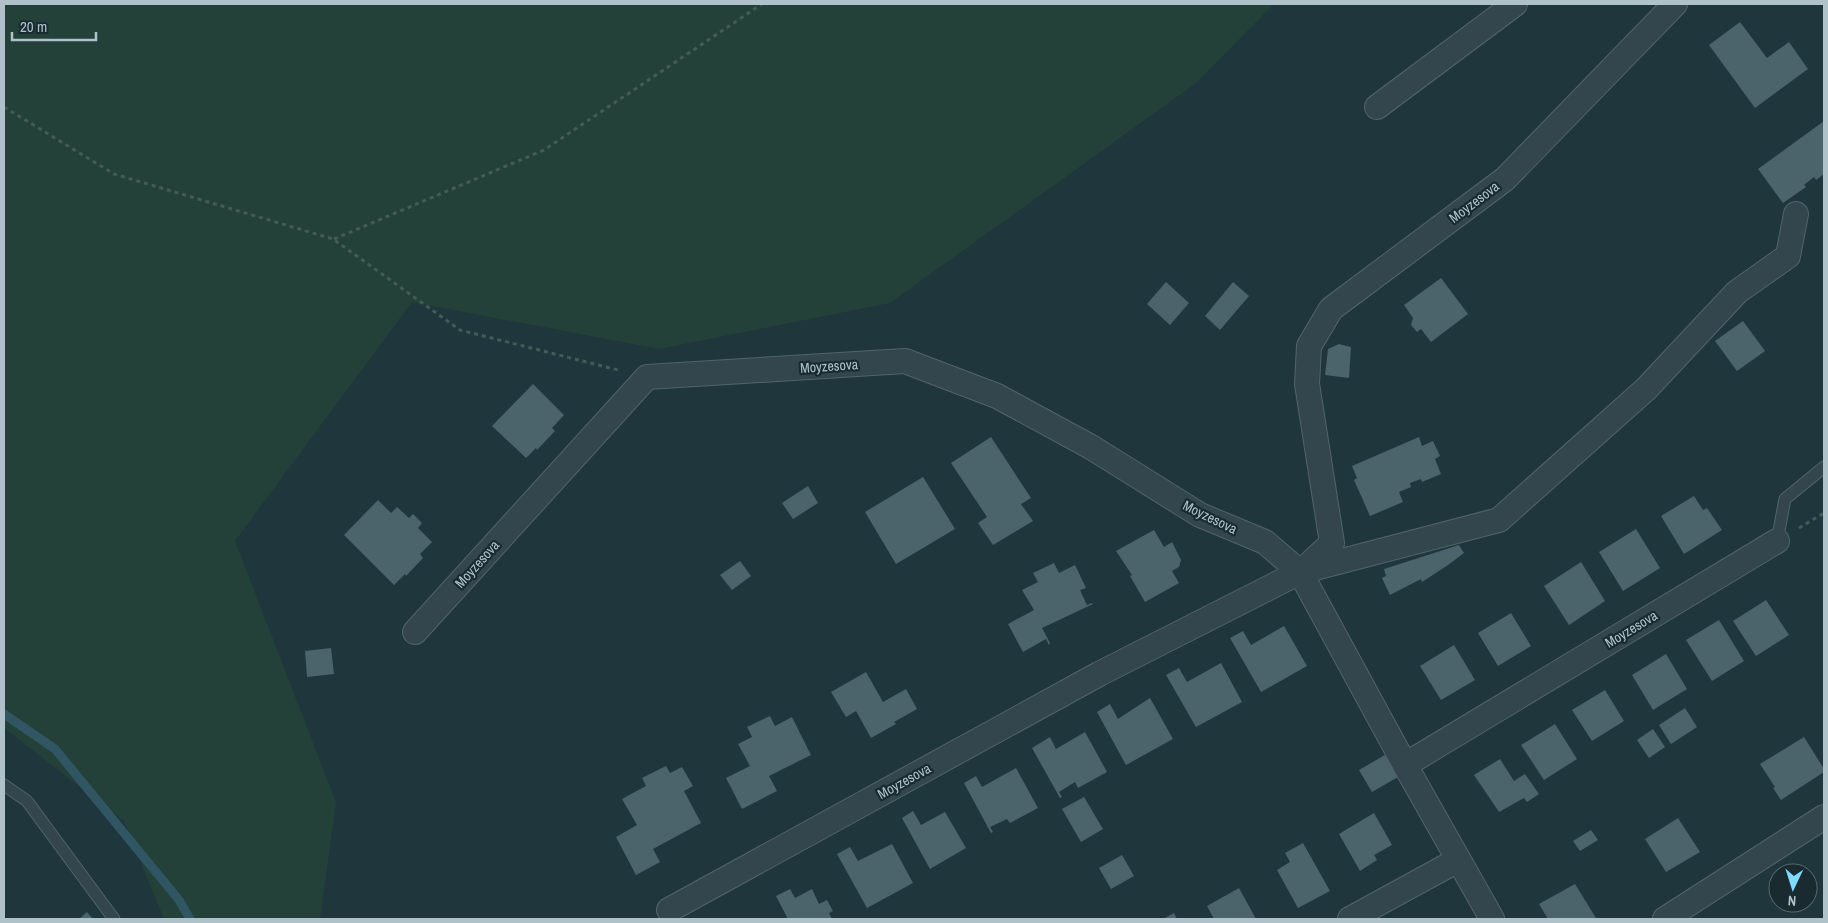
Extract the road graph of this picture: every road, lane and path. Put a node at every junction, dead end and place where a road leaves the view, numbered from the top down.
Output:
1 (762, 4) edge
2 (1515, 4) edge
3 (1675, 4) edge
4 (1377, 106) dead end
5 (4, 108) edge
6 (1796, 214) dead end
7 (333, 239) junction
8 (647, 377) junction
9 (1824, 467) edge
10 (1777, 541) joint
11 (1300, 572) junction
12 (414, 632) dead end
13 (1405, 766) junction
14 (4, 785) edge
15 (1824, 817) edge
16 (1458, 860) junction
17 (668, 910) dead end
18 (114, 919) edge
19 (1350, 919) edge
20 (1492, 919) edge
21 (1665, 919) edge

1 - 7 path
2 - 4 street
3 - 11 street, Moyzesova
5 - 7 path
6 - 11 street, Moyzesova
7 - 8 path
8 - 11 street, Moyzesova
8 - 12 street, Moyzesova
9 - 10 lane, Moyzesova
10 - 13 street, Moyzesova
11 - 13 street, Moyzesova
11 - 17 street, Moyzesova
13 - 16 street, Moyzesova
14 - 18 lane
15 - 21 street
16 - 19 street
16 - 20 street, Moyzesova

